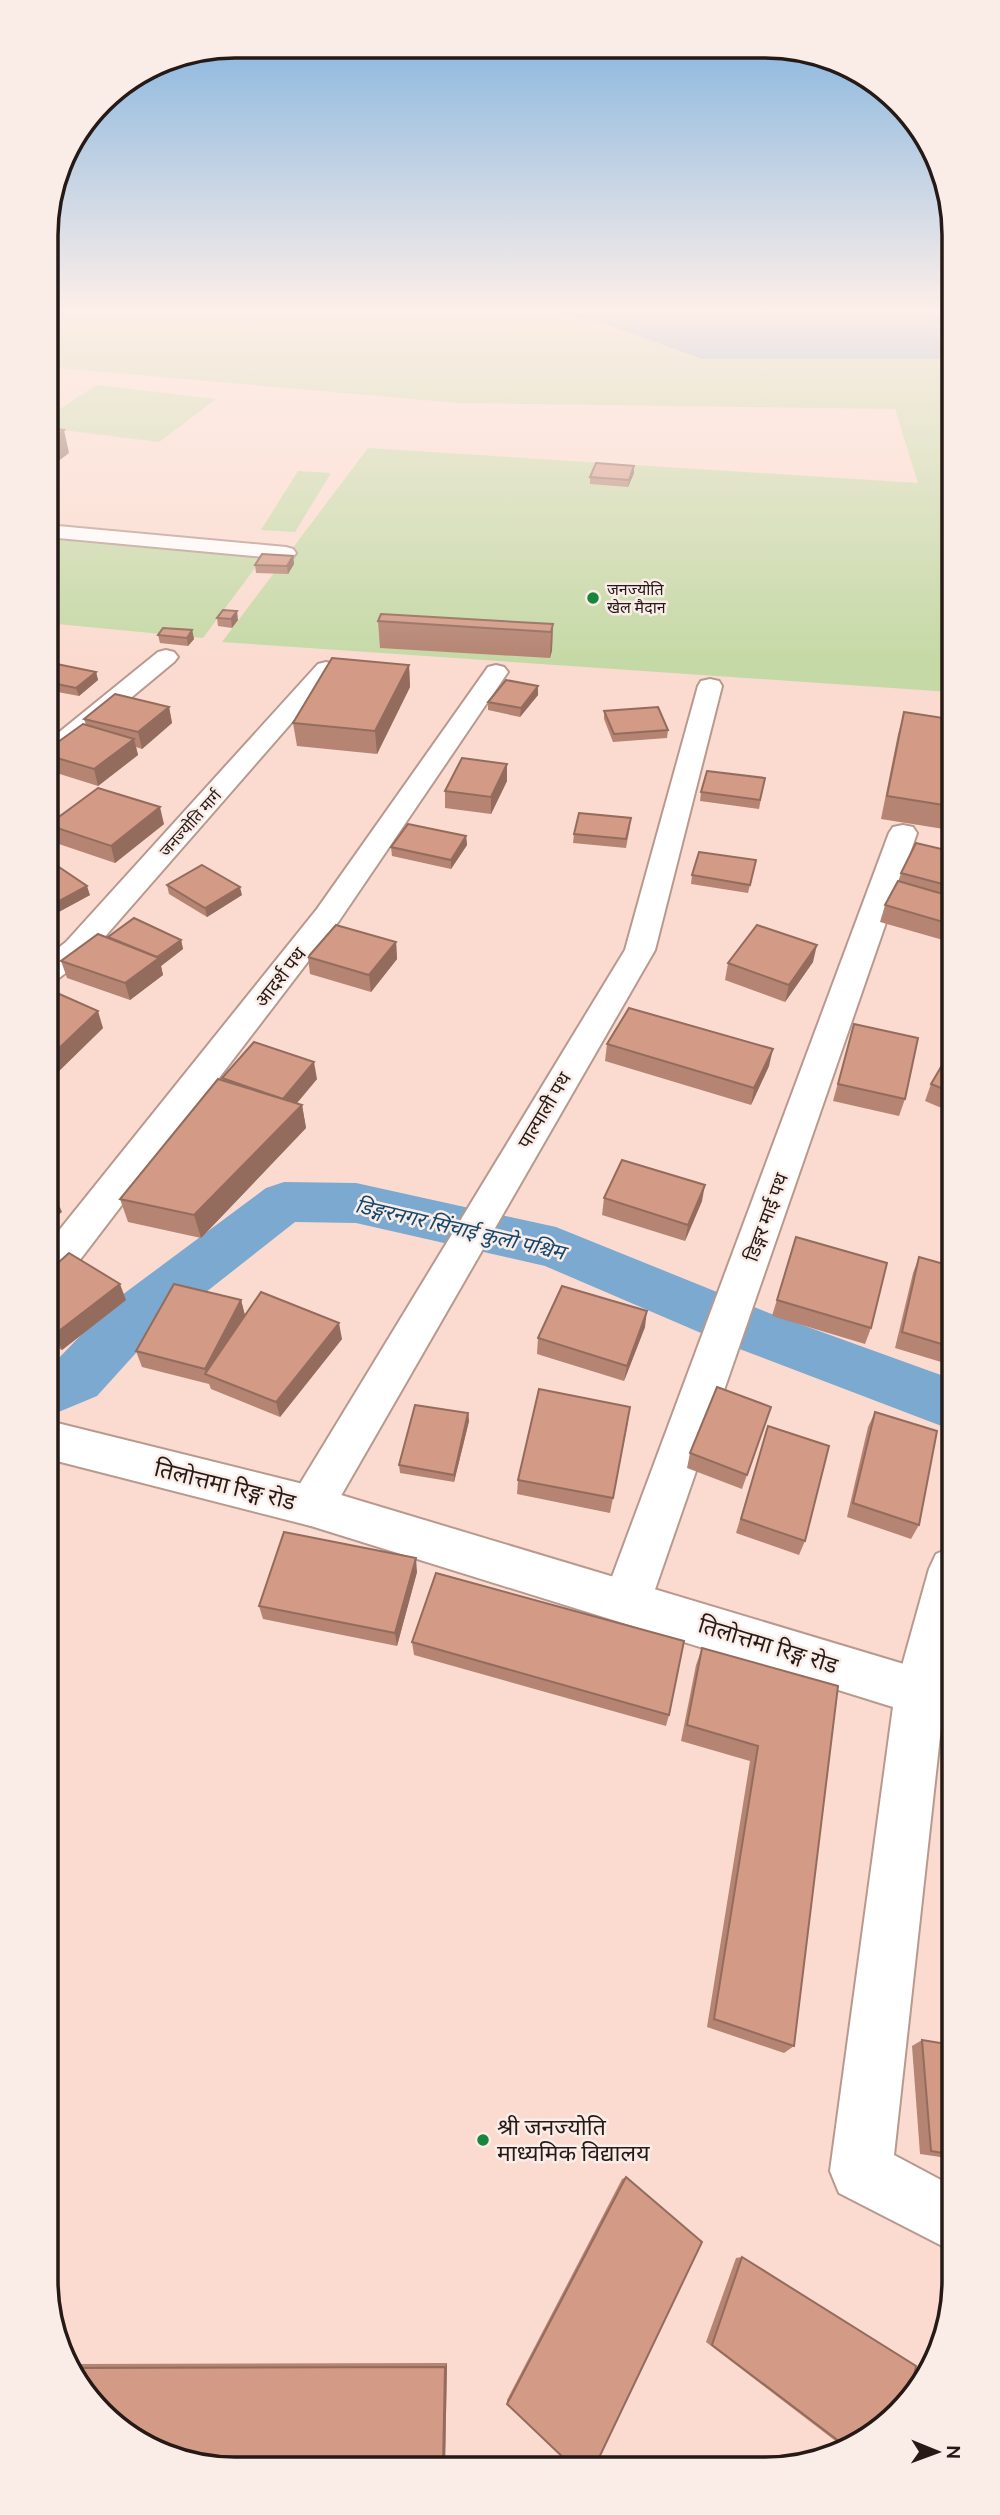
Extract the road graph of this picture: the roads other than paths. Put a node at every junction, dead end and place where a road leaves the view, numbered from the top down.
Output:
1 (58, 532) edge
2 (286, 553) edge
3 (166, 657) dead end
4 (326, 669) edge
5 (496, 672) dead end
6 (710, 686) dead end
7 (58, 746) edge
8 (904, 833) edge
9 (58, 963) edge
10 (58, 1260) edge
11 (58, 1442) edge
12 (310, 1506) junction
13 (627, 1601) junction
14 (942, 1607) edge
15 (920, 1691) junction
16 (942, 2215) edge

1 - 2 street
3 - 7 street
4 - 9 street, जनज्योति मार्ग
5 - 10 street, आदर्श पथ
6 - 12 street, पाल्पाली पथ
8 - 13 street, डिङ्गर माई पथ
11 - 12 street, तिलोत्तमा रिङ्ग रोड
12 - 13 street, तिलोत्तमा रिङ्ग रोड
13 - 15 street, तिलोत्तमा रिङ्ग रोड
14 - 15 street
15 - 16 street

